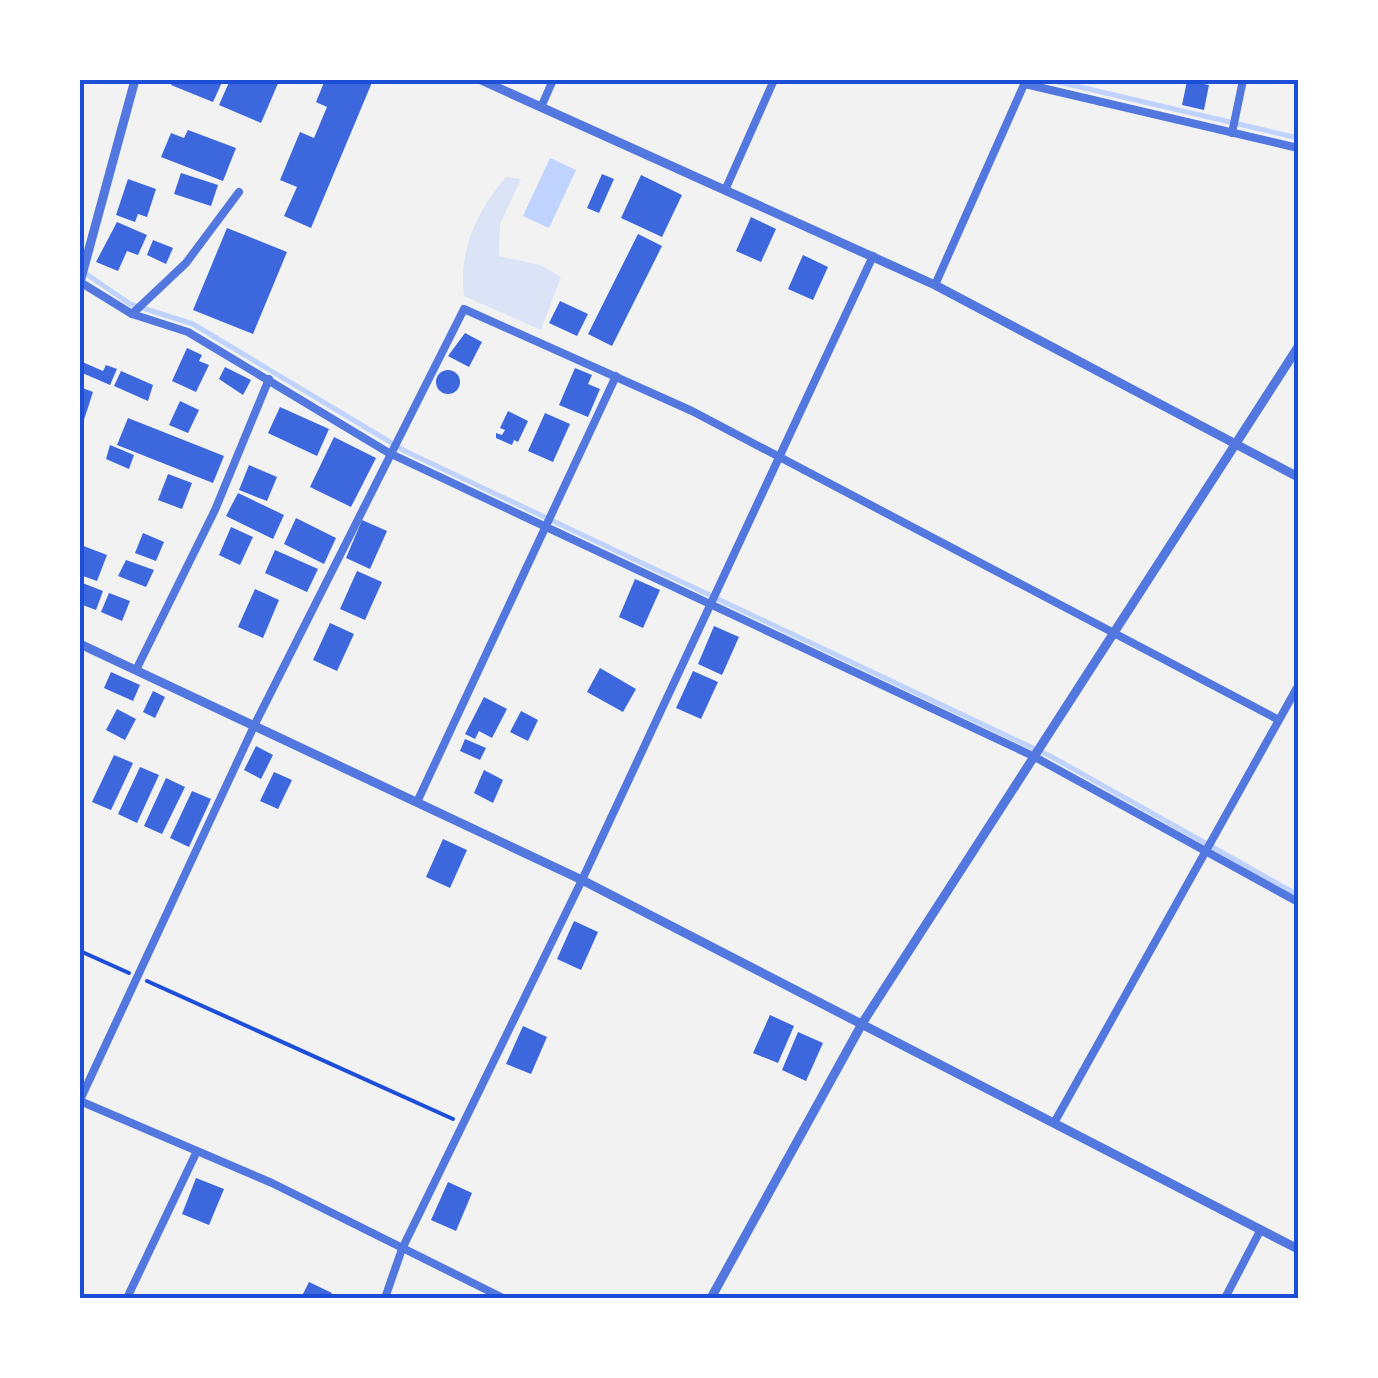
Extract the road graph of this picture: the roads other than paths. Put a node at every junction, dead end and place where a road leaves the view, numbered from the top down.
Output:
1 (135, 80) edge
2 (481, 80) edge
3 (552, 80) edge
4 (774, 80) edge
5 (1243, 80) edge
6 (1026, 82) edge
7 (542, 105) junction
8 (1232, 132) junction
9 (1298, 148) edge
10 (726, 188) junction
11 (239, 192) dead end
12 (873, 256) junction
13 (80, 282) edge
14 (935, 285) junction
15 (132, 314) junction
16 (1298, 347) edge
17 (616, 376) junction
18 (269, 379) junction
19 (1235, 445) junction
20 (390, 453) junction
21 (780, 457) junction
22 (1298, 476) edge
23 (547, 526) junction
24 (711, 603) junction
25 (1112, 632) junction
26 (80, 644) edge
27 (136, 670) junction
28 (1298, 686) edge
29 (1279, 720) junction
30 (255, 724) junction
31 (1033, 756) junction
32 (417, 802) junction
33 (1206, 851) junction
34 (582, 880) junction
35 (1298, 902) edge
36 (863, 1022) junction
37 (80, 1101) edge
38 (1054, 1122) junction
39 (197, 1151) junction
40 (1260, 1231) junction
41 (402, 1249) junction
42 (1298, 1250) edge
43 (128, 1298) edge
44 (385, 1298) edge
45 (503, 1298) edge
46 (711, 1298) edge
47 (1225, 1298) edge

1 - 13 street
2 - 7 street
3 - 7 street
4 - 10 street
5 - 8 street
6 - 8 street
6 - 14 street
7 - 10 street
8 - 9 street
10 - 12 street
11 - 15 street
12 - 14 street
12 - 21 street
13 - 15 street
14 - 19 street
15 - 18 street
16 - 19 street
17 - 20 street
17 - 21 street
17 - 23 street
18 - 20 street
18 - 27 street
19 - 22 street
19 - 25 street
20 - 23 street
20 - 30 street
21 - 24 street
21 - 25 street
23 - 24 street
23 - 32 street
24 - 31 street
24 - 34 street
25 - 29 street
25 - 31 street
26 - 27 street
27 - 30 street
28 - 29 street
29 - 33 street
30 - 32 street
30 - 37 street
31 - 33 street
31 - 36 street
32 - 34 street
33 - 35 street
33 - 38 street
34 - 36 street
34 - 41 street
36 - 38 street
36 - 46 street
37 - 39 street
38 - 40 street
39 - 41 street
39 - 43 street
40 - 42 street
40 - 47 street
41 - 44 street
41 - 45 street

